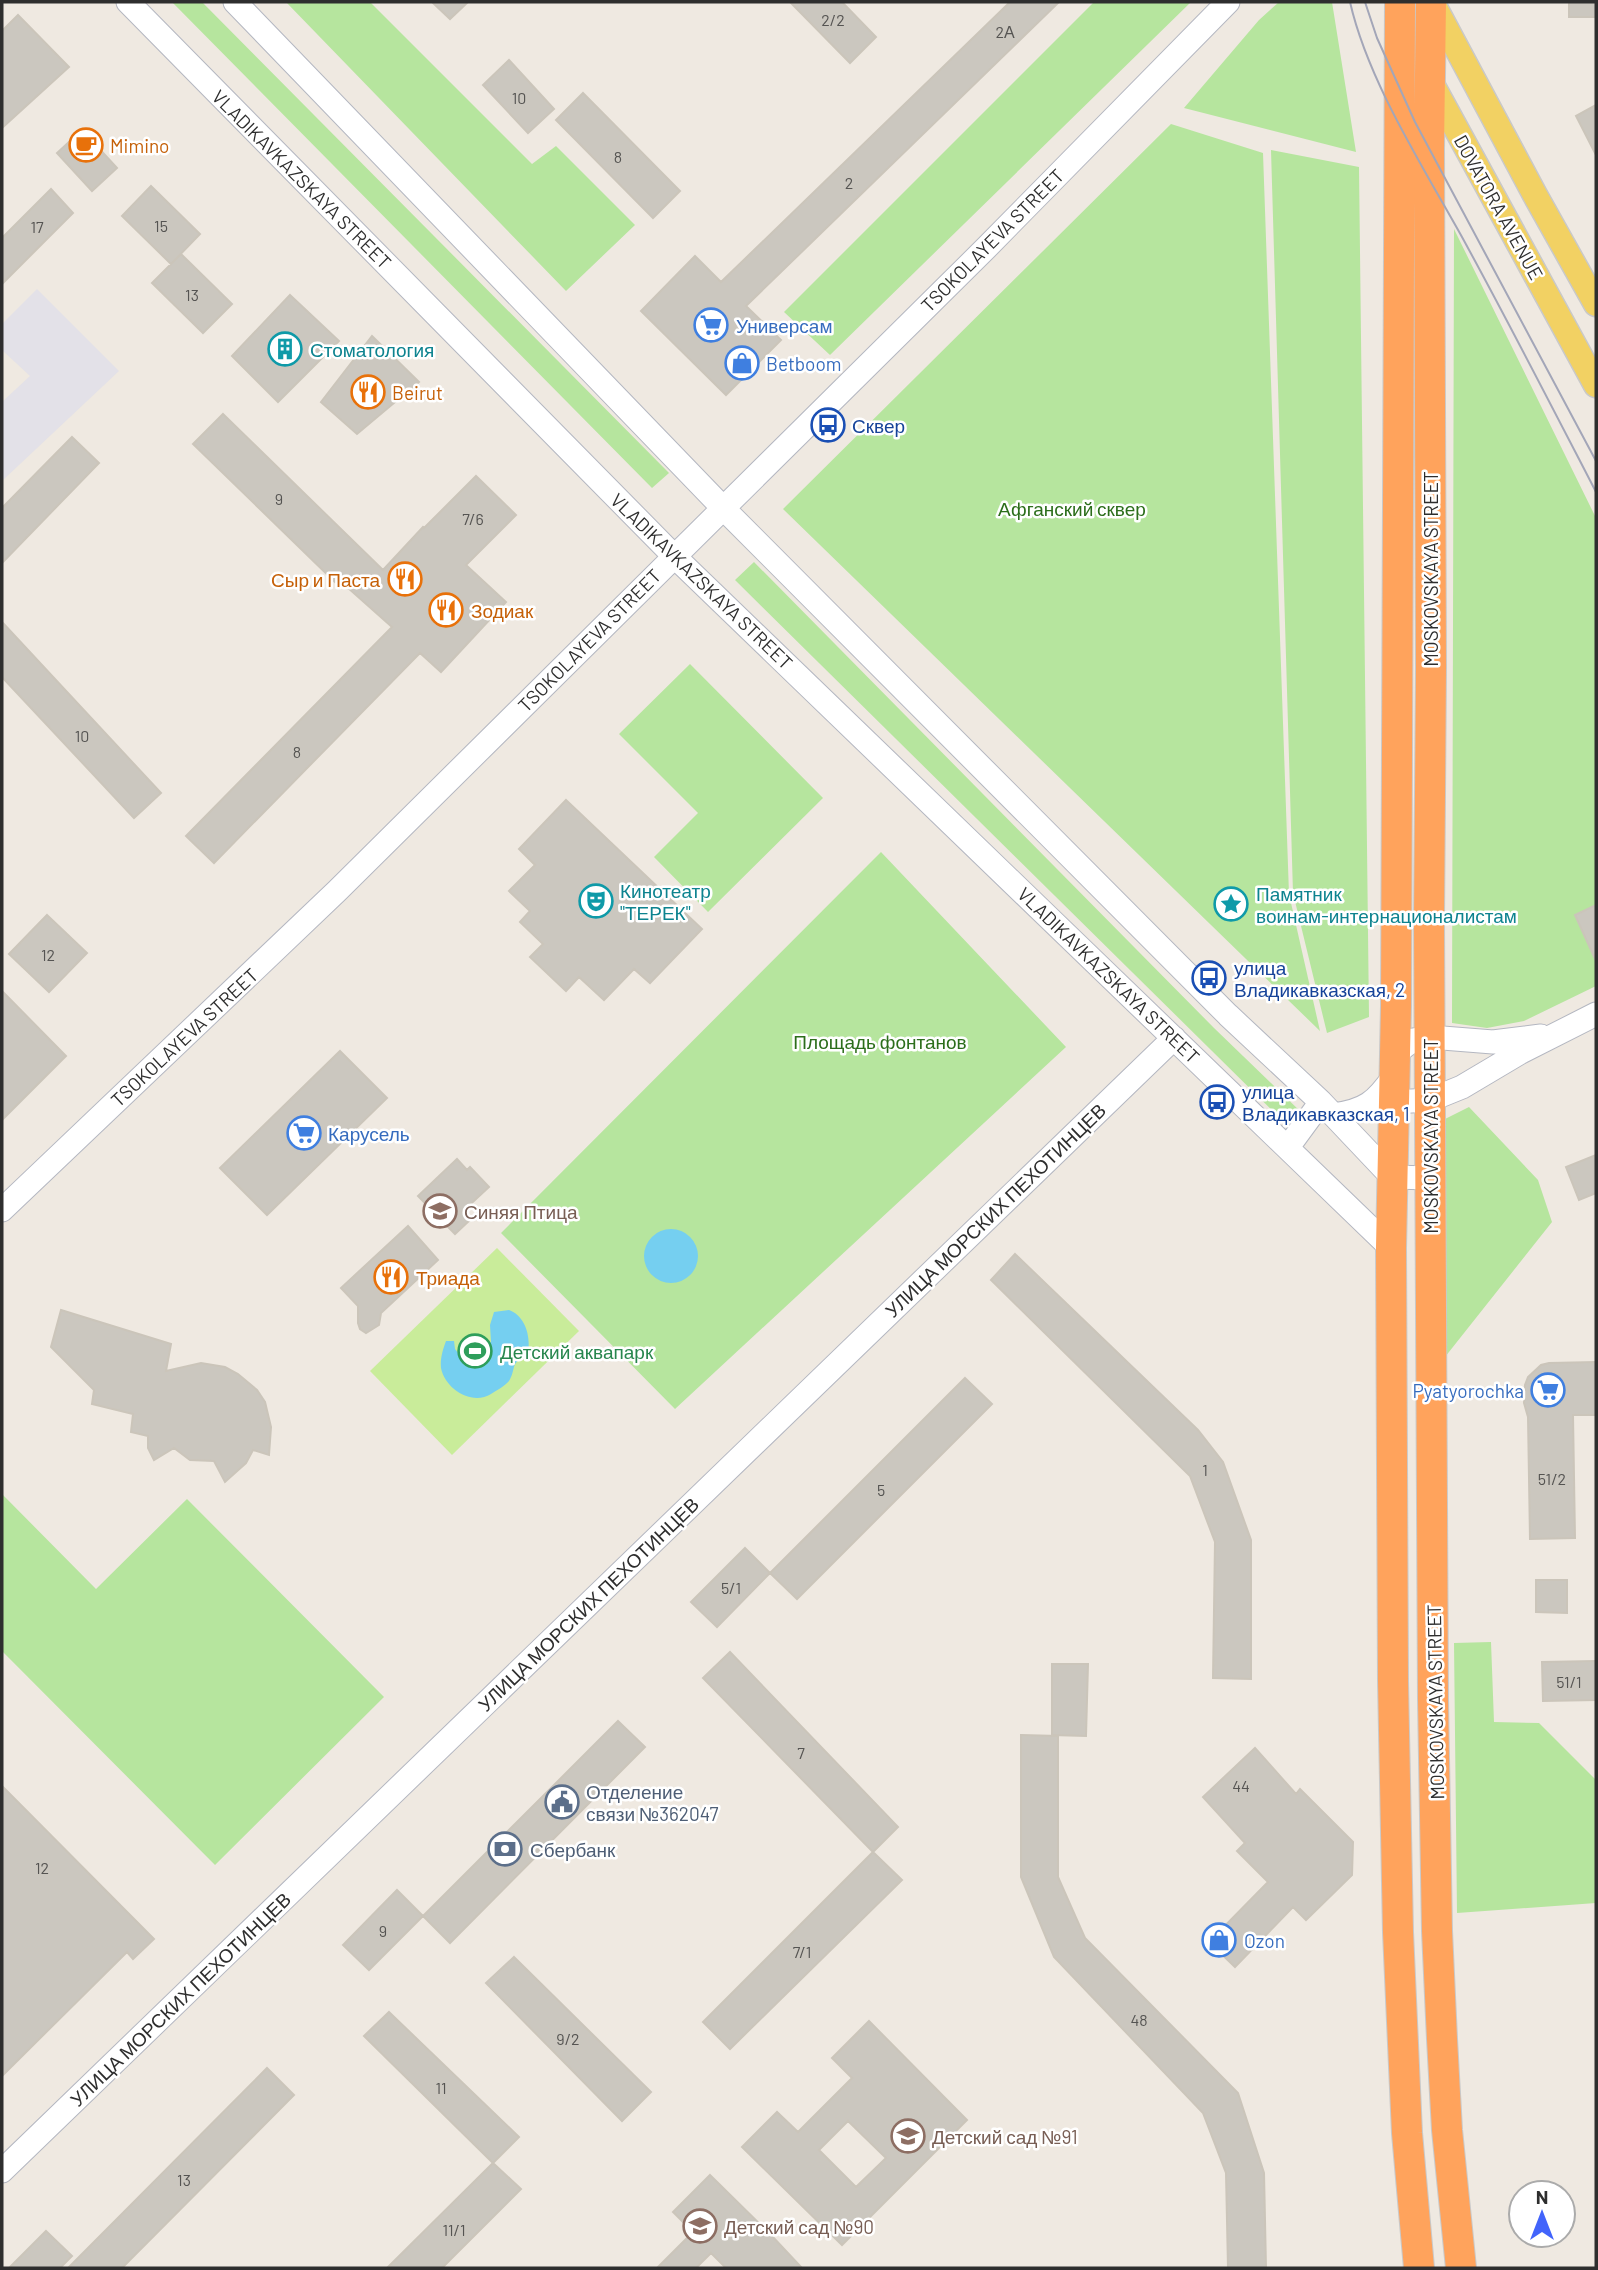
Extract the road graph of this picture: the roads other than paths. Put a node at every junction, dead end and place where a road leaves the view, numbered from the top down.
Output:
1 (128, 2) edge
2 (235, 2) edge
3 (1228, 2) edge
4 (1432, 2) edge
5 (1400, 16) edge
6 (1429, 80) junction
7 (1596, 303) edge
8 (1596, 385) edge
9 (723, 508) junction
10 (674, 556) junction
11 (1596, 1014) edge
12 (1558, 1034) junction
13 (1430, 1037) junction
14 (1174, 1038) junction
15 (1394, 1077) junction
16 (1430, 1100) junction
17 (1327, 1108) junction
18 (1288, 1147) junction
19 (1391, 1177) junction
20 (1431, 1178) junction
21 (2, 1210) edge
22 (1391, 1248) junction
23 (2, 2171) edge
24 (1419, 2268) edge
25 (1461, 2268) edge

1 - 10 street, VLADIKAVKAZSKAYA STREET
2 - 9 street
3 - 9 street, TSOKOLAYEVA STREET
4 - 6 highway, MOSKOVSKAYA STREET
4 - 7 main road, DOVATORA AVENUE
5 - 6 main road, DOVATORA AVENUE
5 - 15 highway, MOSKOVSKAYA STREET
6 - 8 main road, DOVATORA AVENUE
6 - 13 highway, MOSKOVSKAYA STREET
9 - 10 street, TSOKOLAYEVA STREET
9 - 17 street
10 - 14 street, VLADIKAVKAZSKAYA STREET
10 - 21 street, TSOKOLAYEVA STREET
11 - 12 street
12 - 13 street
12 - 16 street
13 - 15 street
13 - 16 highway, MOSKOVSKAYA STREET
14 - 18 street, VLADIKAVKAZSKAYA STREET
14 - 23 street, УЛИЦА МОРСКИХ ПЕХОТИНЦЕВ
15 - 16 street
15 - 17 street
15 - 19 highway, MOSKOVSKAYA STREET
16 - 20 highway, MOSKOVSKAYA STREET
17 - 18 street
17 - 19 street
18 - 22 street, VLADIKAVKAZSKAYA STREET
19 - 20 street
19 - 22 highway, MOSKOVSKAYA STREET
20 - 25 highway, MOSKOVSKAYA STREET
22 - 24 highway, MOSKOVSKAYA STREET

